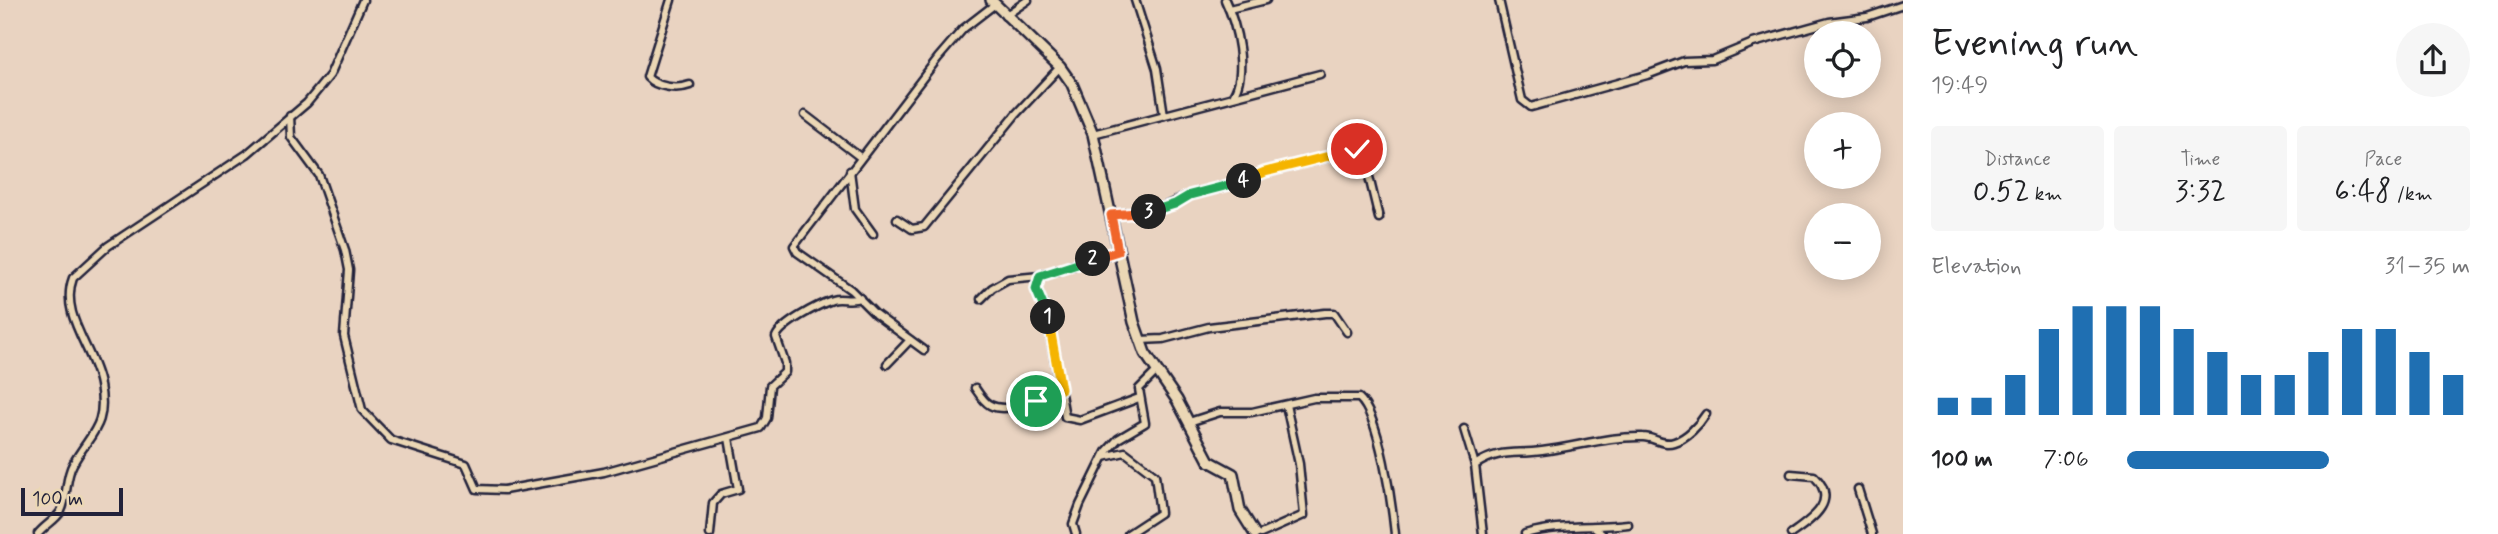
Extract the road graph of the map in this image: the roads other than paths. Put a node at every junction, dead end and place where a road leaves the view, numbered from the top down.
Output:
1 (363, 0) edge
2 (671, 0) edge
3 (1028, 0) edge
4 (1135, 0) edge
5 (1225, 0) edge
6 (1266, 0) edge
7 (1499, 0) edge
8 (992, 2) edge
9 (1903, 5) edge
10 (1229, 9) junction
11 (1005, 16) junction
12 (1060, 67) junction
13 (1320, 74) dead end
14 (690, 85) dead end
15 (1233, 96) junction
16 (805, 115) dead end
17 (290, 116) junction
18 (1164, 116) junction
19 (1093, 134) junction
20 (860, 157) junction
21 (850, 171) junction
22 (1111, 215) junction
23 (1379, 218) dead end
24 (897, 219) dead end
25 (873, 234) dead end
26 (1118, 251) junction
27 (1040, 276) junction
28 (860, 298) junction
29 (981, 299) dead end
30 (1347, 332) dead end
31 (910, 340) junction
32 (1140, 340) junction
33 (924, 350) dead end
34 (887, 364) dead end
35 (1155, 373) junction
36 (975, 388) dead end
37 (1061, 389) junction
38 (1139, 398) junction
39 (1286, 405) junction
40 (1706, 414) dead end
41 (1189, 422) junction
42 (1464, 429) dead end
43 (729, 438) junction
44 (1104, 457) junction
45 (1475, 465) junction
46 (1791, 474) dead end
47 (1858, 489) dead end
48 (1628, 524) dead end
49 (1593, 527) junction
50 (38, 534) edge
51 (710, 534) edge
52 (1076, 534) edge
53 (1128, 534) edge
54 (1255, 534) edge
55 (1261, 534) edge
56 (1395, 534) edge
57 (1483, 534) edge
58 (1525, 534) edge
59 (1602, 534) edge
60 (1791, 534) edge
61 (1871, 534) edge

1 - 17 street
2 - 14 street
3 - 11 street
4 - 18 street
5 - 10 street
6 - 10 street
7 - 9 street
8 - 11 street
8 - 20 street
10 - 15 street
11 - 12 street
12 - 19 street
12 - 24 street
13 - 15 street
15 - 18 street
16 - 20 street
17 - 43 street
17 - 50 street
18 - 19 street
19 - 22 street
20 - 21 street
21 - 25 street
21 - 28 street
22 - 23 street
22 - 26 street
26 - 27 street
26 - 32 street
27 - 29 street
27 - 37 street
28 - 31 street
28 - 43 street
30 - 32 street
31 - 33 street
31 - 34 street
32 - 35 street
35 - 38 street
35 - 41 street
36 - 37 street
37 - 38 street
38 - 44 street
39 - 41 street
39 - 55 street
39 - 56 street
40 - 45 street
41 - 54 street
42 - 45 street
43 - 51 street
44 - 52 street
44 - 53 street
45 - 57 street
46 - 60 street
47 - 61 street
48 - 49 street
49 - 58 street
49 - 59 street

